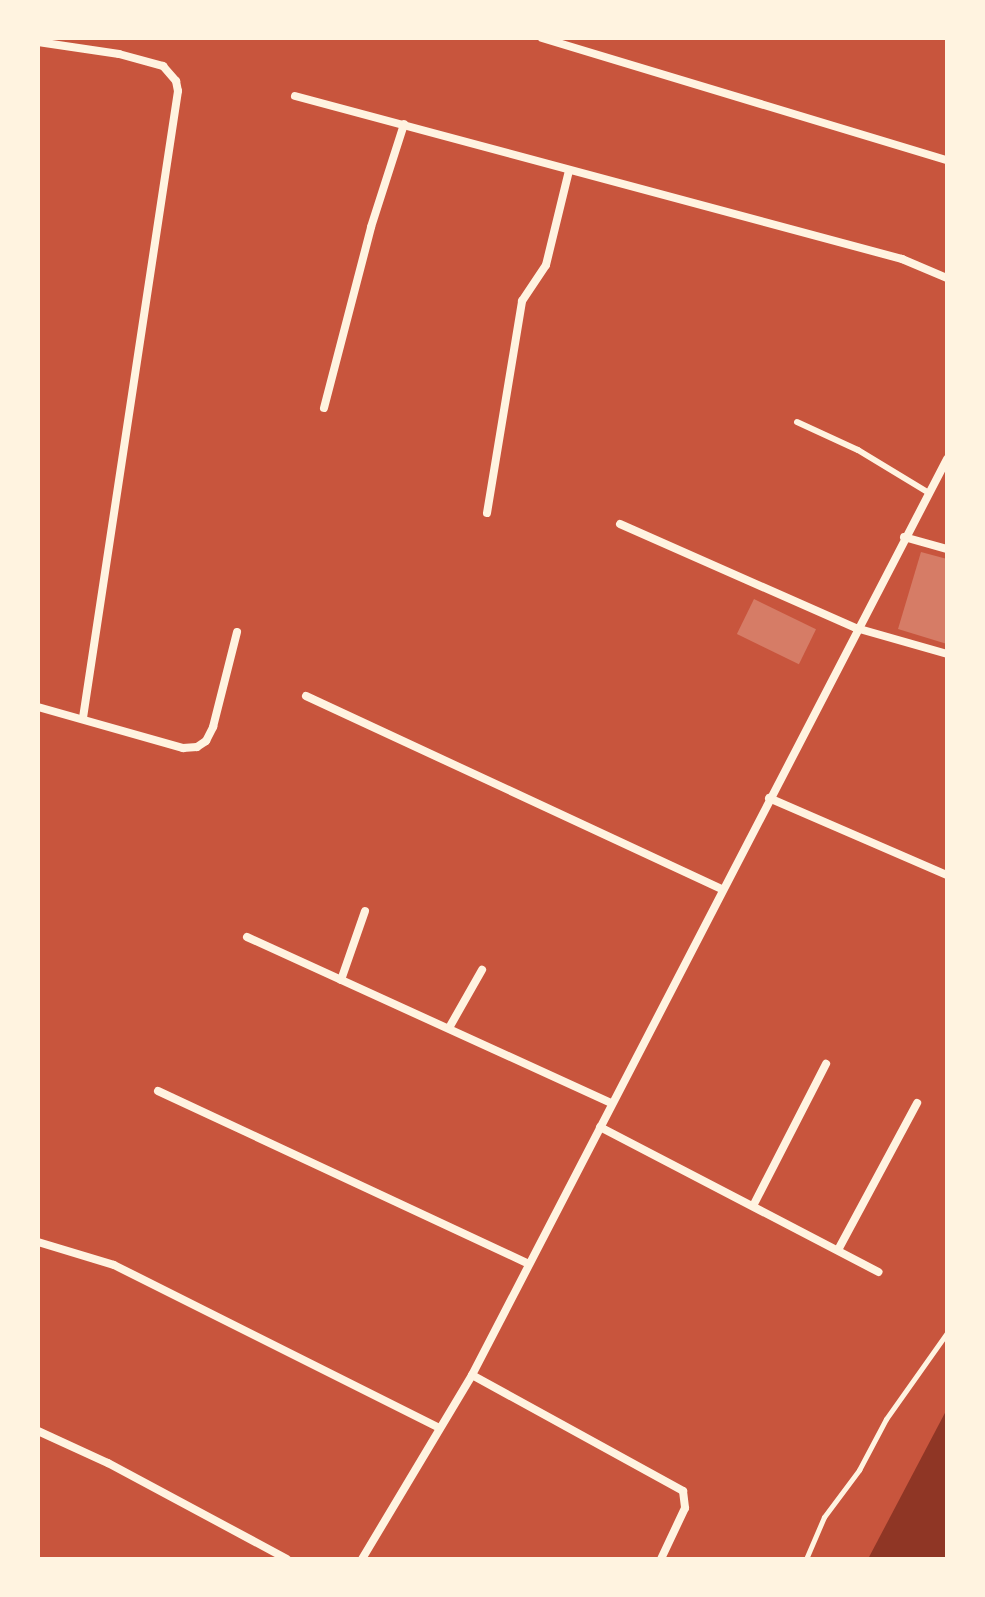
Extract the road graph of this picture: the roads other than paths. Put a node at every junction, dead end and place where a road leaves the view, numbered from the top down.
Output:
1 (542, 38) edge
2 (38, 41) edge
3 (295, 96) dead end
4 (404, 124) junction
5 (947, 160) edge
6 (569, 171) junction
7 (947, 278) edge
8 (324, 408) dead end
9 (797, 422) dead end
10 (947, 459) edge
11 (929, 493) junction
12 (487, 513) dead end
13 (620, 524) dead end
14 (904, 537) junction
15 (947, 549) edge
16 (856, 628) junction
17 (237, 632) dead end
18 (947, 654) edge
19 (306, 696) dead end
20 (38, 707) edge
21 (83, 718) junction
22 (769, 798) junction
23 (947, 875) edge
24 (722, 889) junction
25 (365, 911) dead end
26 (247, 937) dead end
27 (482, 970) dead end
28 (341, 980) junction
29 (449, 1028) junction
30 (826, 1064) dead end
31 (158, 1091) dead end
32 (612, 1103) junction
33 (917, 1103) dead end
34 (600, 1127) junction
35 (753, 1206) junction
36 (38, 1242) edge
37 (838, 1250) junction
38 (529, 1264) junction
39 (879, 1272) dead end
40 (472, 1375) junction
41 (440, 1428) junction
42 (38, 1431) edge
43 (287, 1559) edge
44 (362, 1559) edge
45 (661, 1559) edge

1 - 5 street
2 - 21 street
3 - 4 street
4 - 6 street
4 - 8 street
6 - 7 street
6 - 12 street
9 - 11 lane
10 - 11 street
11 - 14 street
13 - 16 street
14 - 15 street
14 - 16 street
16 - 18 street
16 - 22 street
17 - 21 street
19 - 24 street
20 - 21 street
22 - 23 street
22 - 24 street
24 - 32 street
25 - 28 street
26 - 28 street
27 - 29 street
28 - 29 street
29 - 32 street
30 - 35 street
31 - 38 street
32 - 34 street
33 - 37 street
34 - 35 street
34 - 38 street
35 - 37 street
36 - 41 street
37 - 39 street
38 - 40 street
40 - 41 street
40 - 45 street
41 - 44 street
42 - 43 street

